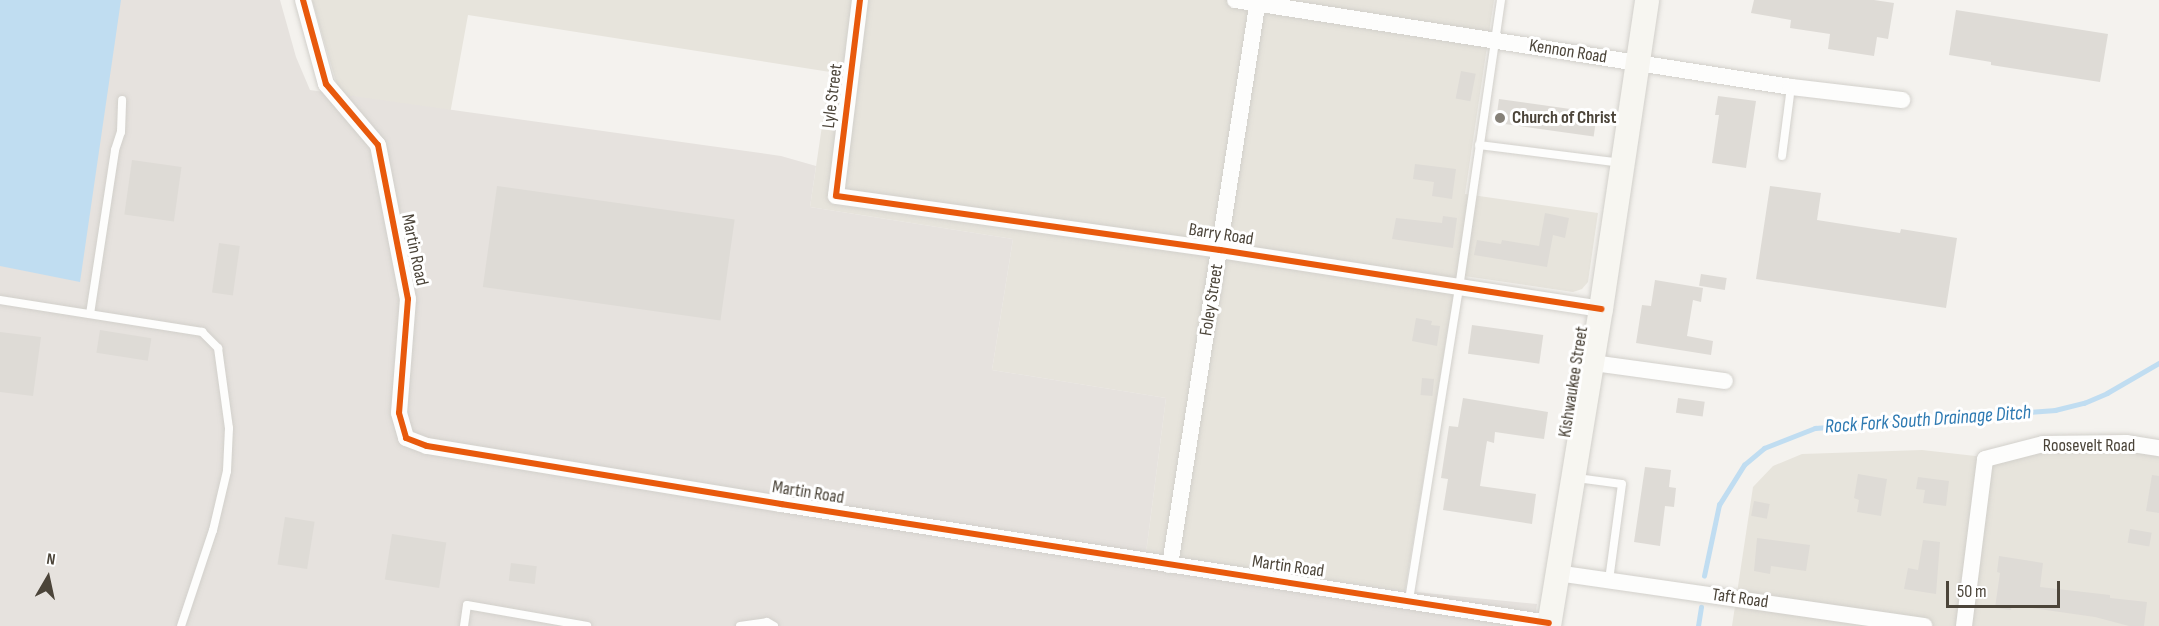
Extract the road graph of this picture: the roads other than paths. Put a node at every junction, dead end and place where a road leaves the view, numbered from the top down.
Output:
1 (303, 0) edge
2 (860, 0) edge
3 (1235, 0) edge
4 (1501, 0) edge
5 (1647, 0) edge
6 (1258, 2) edge
7 (1494, 40) junction
8 (1637, 63) junction
9 (1791, 87) junction
10 (122, 100) dead end
11 (1902, 100) dead end
12 (1479, 145) junction
13 (1782, 156) dead end
14 (1623, 164) junction
15 (836, 196) joint
16 (1220, 250) junction
17 (1459, 288) junction
18 (0, 300) edge
19 (1601, 309) junction
20 (90, 314) junction
21 (1593, 363) junction
22 (1725, 381) dead end
23 (2159, 448) edge
24 (1573, 478) junction
25 (1170, 565) junction
26 (1557, 573) junction
27 (1609, 580) junction
28 (1409, 600) junction
29 (1549, 625) edge
30 (181, 626) edge
31 (464, 626) edge
32 (587, 626) edge
33 (740, 626) edge
34 (774, 626) edge
35 (1924, 626) edge
36 (1964, 626) edge

1 - 25 street, Martin Road
2 - 15 street, Lyle Street
3 - 6 street, Kennon Road
4 - 7 lane
5 - 8 street, Kishwaukee Street
6 - 7 street, Kennon Road
6 - 16 street, Foley Street
7 - 8 street, Kennon Road
7 - 12 lane
8 - 9 street, Kennon Road
8 - 14 street, Kishwaukee Street
9 - 11 street, Kennon Road
9 - 13 lane
10 - 20 lane
12 - 14 lane
12 - 17 lane
14 - 19 street, Kishwaukee Street
15 - 16 street, Barry Road
16 - 17 street, Barry Road
16 - 25 street, Foley Street
17 - 19 street, Barry Road
17 - 28 lane
18 - 20 lane
19 - 21 street, Kishwaukee Street
20 - 30 lane
21 - 22 street
21 - 24 street, Kishwaukee Street
23 - 36 street, Roosevelt Road
24 - 26 street, Kishwaukee Street
24 - 27 lane
25 - 28 street, Martin Road
26 - 27 street, Taft Road
26 - 29 street, Kishwaukee Street
27 - 35 street, Taft Road
28 - 29 street, Martin Road
31 - 32 lane
33 - 34 lane

